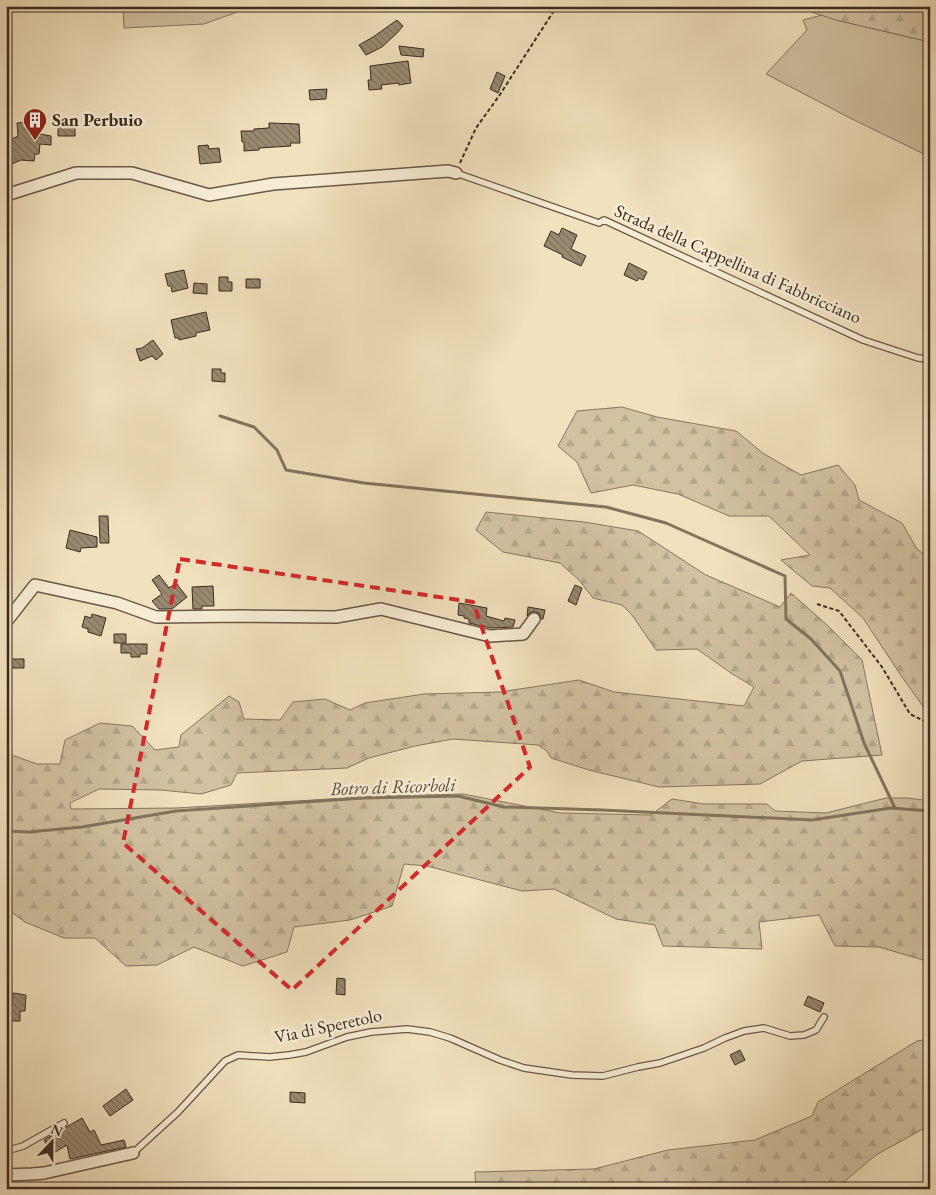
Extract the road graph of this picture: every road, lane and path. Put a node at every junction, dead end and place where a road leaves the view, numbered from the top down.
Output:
1 (557, 6) edge
2 (456, 173) junction
3 (6, 195) edge
4 (930, 359) edge
5 (817, 604) dead end
6 (534, 618) dead end
7 (6, 622) edge
8 (930, 724) edge
9 (824, 1017) dead end
10 (64, 1123) dead end
11 (6, 1151) edge
12 (133, 1153) joint
13 (6, 1175) edge

1 - 2 path
2 - 3 street, Strada della Cappellina di Fabbricciano
2 - 4 lane, Strada della Cappellina di Fabbricciano
5 - 8 path
6 - 7 street
9 - 12 lane, Via di Speretolo
10 - 11 lane
12 - 13 street, Via di Speretolo

